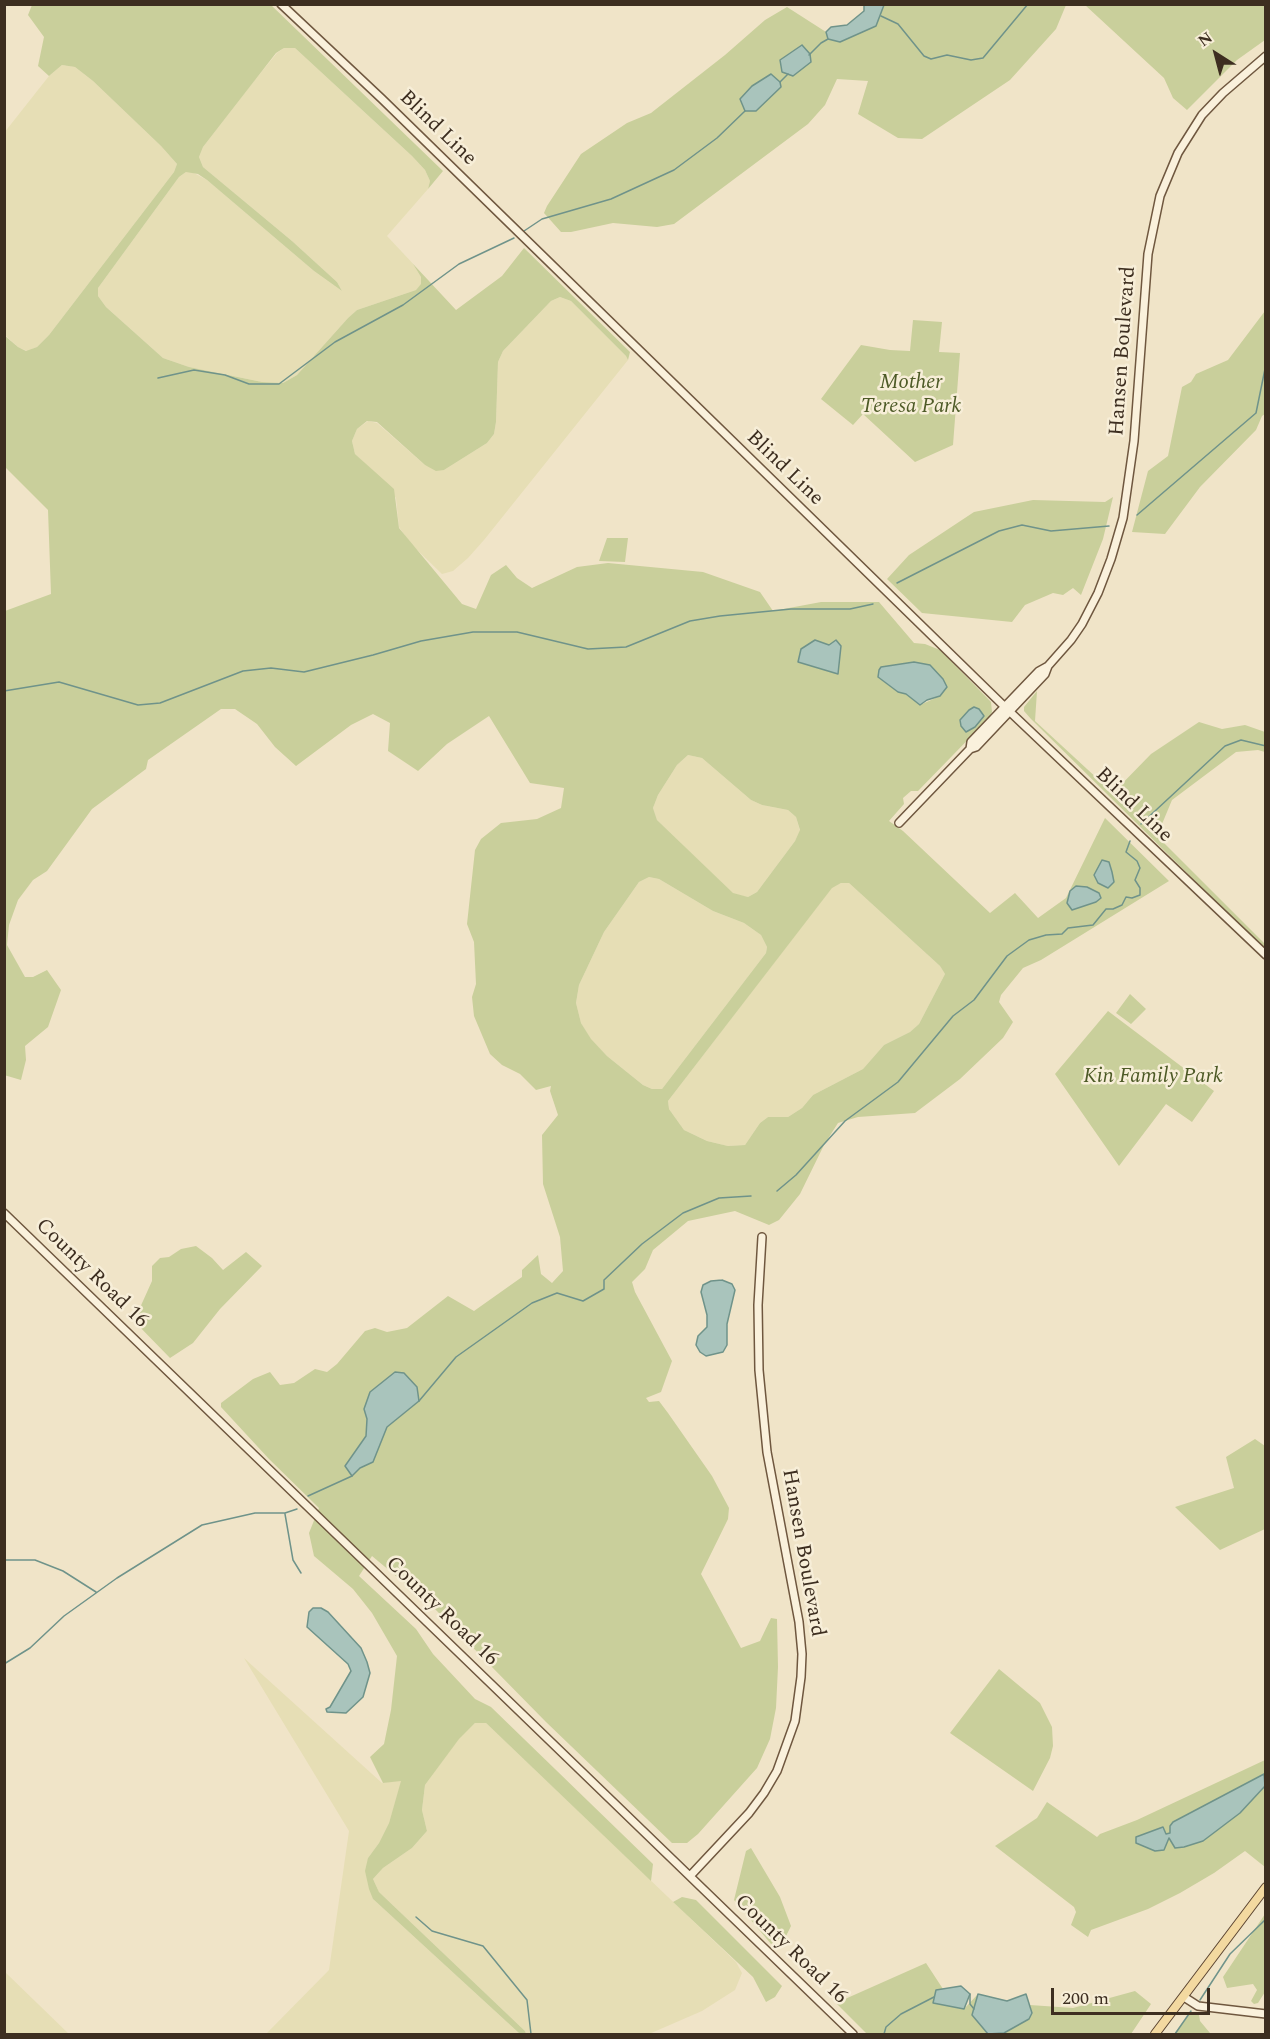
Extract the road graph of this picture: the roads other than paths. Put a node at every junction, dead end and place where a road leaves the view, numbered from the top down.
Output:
1 (281, 4) edge
2 (1266, 57) edge
3 (1007, 709) junction
4 (899, 823) dead end
5 (1266, 955) edge
6 (4, 1213) edge
7 (762, 1237) dead end
8 (690, 1876) junction
9 (1266, 1887) edge
10 (1184, 1996) junction
11 (1266, 2014) edge
12 (853, 2034) edge
13 (1155, 2034) edge

1 - 3 street, Blind Line
2 - 3 street, Hansen Boulevard
3 - 4 street, Hansen Boulevard
3 - 5 street, Blind Line
6 - 8 street, County Road 16
7 - 8 street, Hansen Boulevard
8 - 12 street, County Road 16
9 - 10 main road
10 - 11 street
10 - 13 main road

